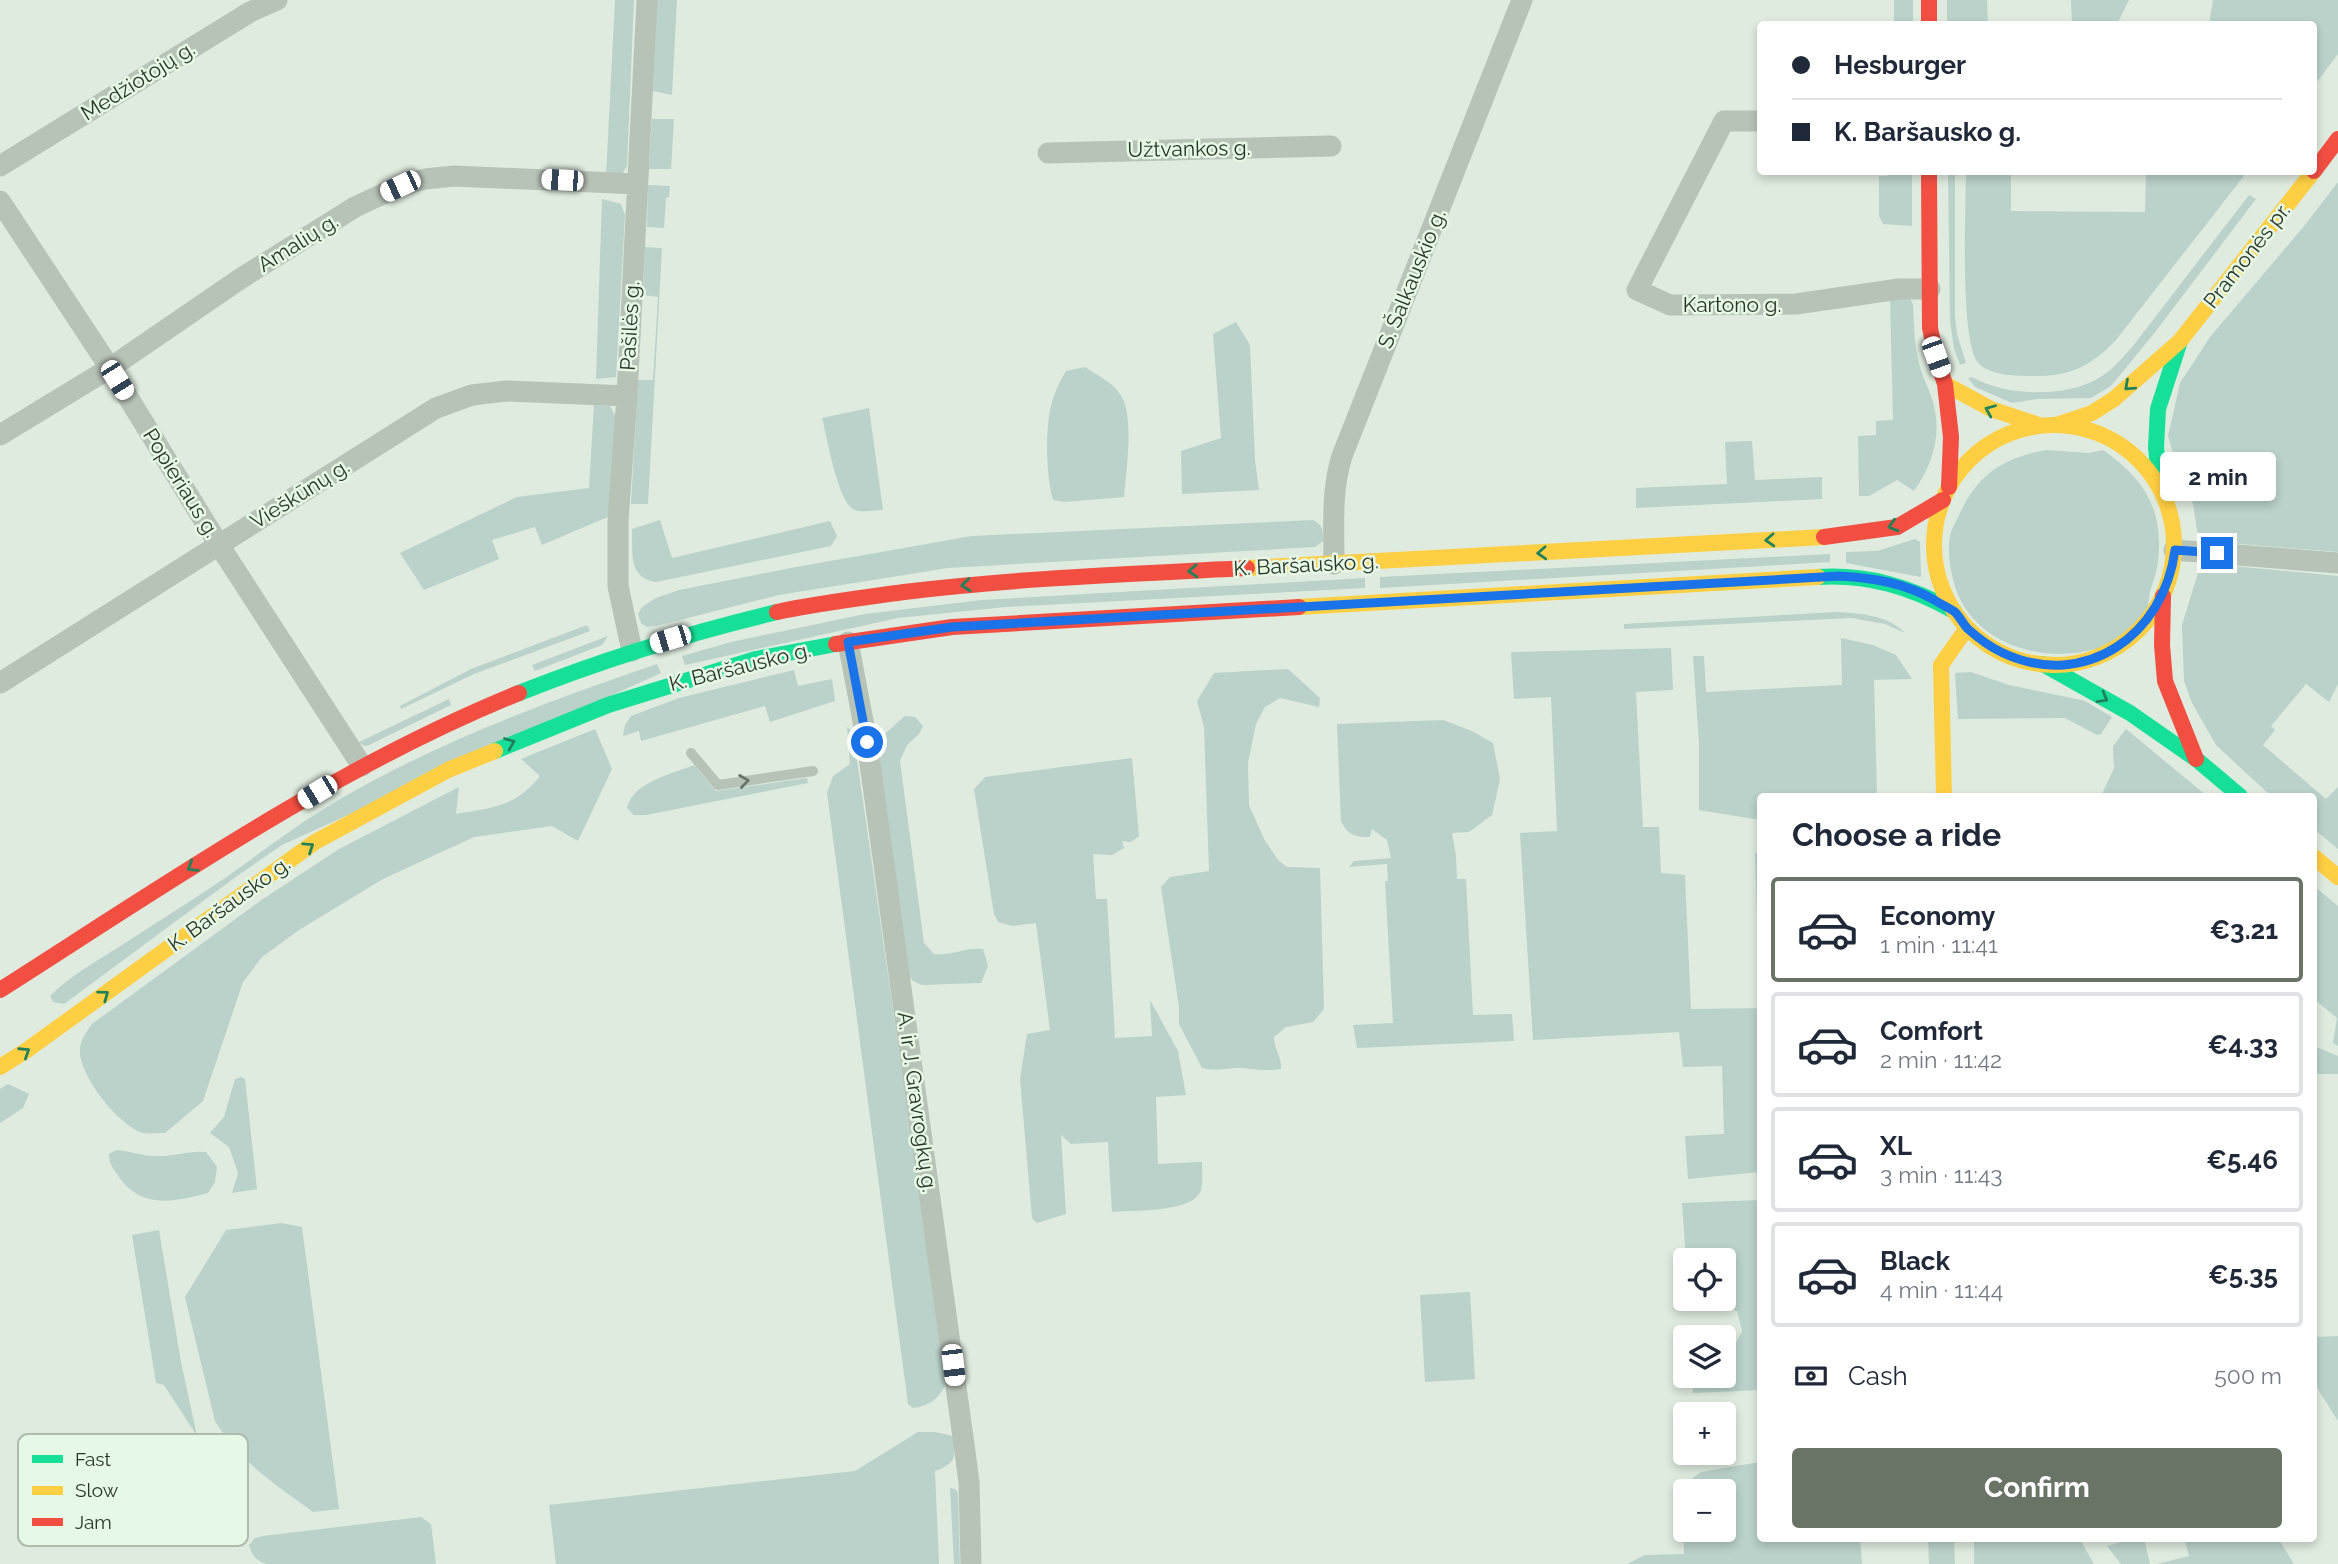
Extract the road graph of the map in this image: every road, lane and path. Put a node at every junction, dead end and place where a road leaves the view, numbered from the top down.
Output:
1 (278, 0) edge
2 (647, 0) edge
3 (1522, 0) edge
4 (1929, 0) edge
5 (1929, 21) edge
6 (1757, 121) edge
7 (2338, 139) edge
8 (1331, 146) dead end
9 (1048, 153) dead end
10 (0, 166) edge
11 (2317, 166) edge
12 (1929, 175) edge
13 (2310, 175) edge
14 (637, 184) junction
15 (0, 201) edge
16 (1930, 289) junction
17 (2180, 341) junction
18 (110, 368) junction
19 (1945, 384) junction
20 (627, 396) junction
21 (2039, 425) junction
22 (2057, 425) junction
23 (0, 435) edge
24 (2160, 488) junction
25 (1946, 493) junction
26 (219, 545) junction
27 (2175, 550) junction
28 (2338, 563) edge
29 (1334, 564) junction
30 (2163, 596) junction
31 (1954, 611) junction
32 (1967, 628) junction
33 (848, 642) junction
34 (632, 651) junction
35 (2043, 664) junction
36 (0, 683) edge
37 (691, 753) dead end
38 (2196, 760) junction
39 (362, 766) junction
40 (813, 771) dead end
41 (1944, 793) edge
42 (2236, 793) edge
43 (2317, 860) edge
44 (2338, 877) edge
45 (0, 990) edge
46 (0, 1068) edge
47 (971, 1564) edge

1 - 10 street, Medžiotojų g.
2 - 14 street, Pašilės g.
3 - 29 street, S. Šalkauskio g.
4 - 5 main road
6 - 16 street, Kartono g.
7 - 11 main road, Pramonės pr.
8 - 9 street, Užtvankos g.
12 - 16 main road
13 - 17 main road, Pramonės pr.
14 - 18 street, Amalių g.
14 - 20 street, Pašilės g.
15 - 18 street, Popieriaus g.
16 - 19 main road
17 -> 22 main road, Pramonės pr.
17 - 24 main road, Pramonės pr.
18 - 23 street, Amalių g.
18 - 26 street, Popieriaus g.
21 -> 19 main road
19 - 25 main road
20 - 26 street, Vieškūnų g.
20 - 34 street, Pašilės g.
21 - 22 main road
21 - 25 main road
22 - 24 main road
24 - 27 main road
25 -> 29 main road, K. Baršausko g.
25 - 31 main road
26 - 36 street, Vieškūnų g.
26 - 39 street, Popieriaus g.
27 - 28 street
27 - 30 main road
29 -> 34 main road, K. Baršausko g.
30 - 35 main road
30 - 38 main road
31 - 32 main road
31 - 33 main road, K. Baršausko g.
32 - 35 main road
32 - 41 main road
46 -> 33 main road, K. Baršausko g.
33 - 47 street, A. ir J. Gravrogkų g.
34 - 39 main road, K. Baršausko g.
35 -> 38 main road
37 -> 40 lane
38 - 42 main road
39 -> 45 main road, K. Baršausko g.
43 - 44 main road

